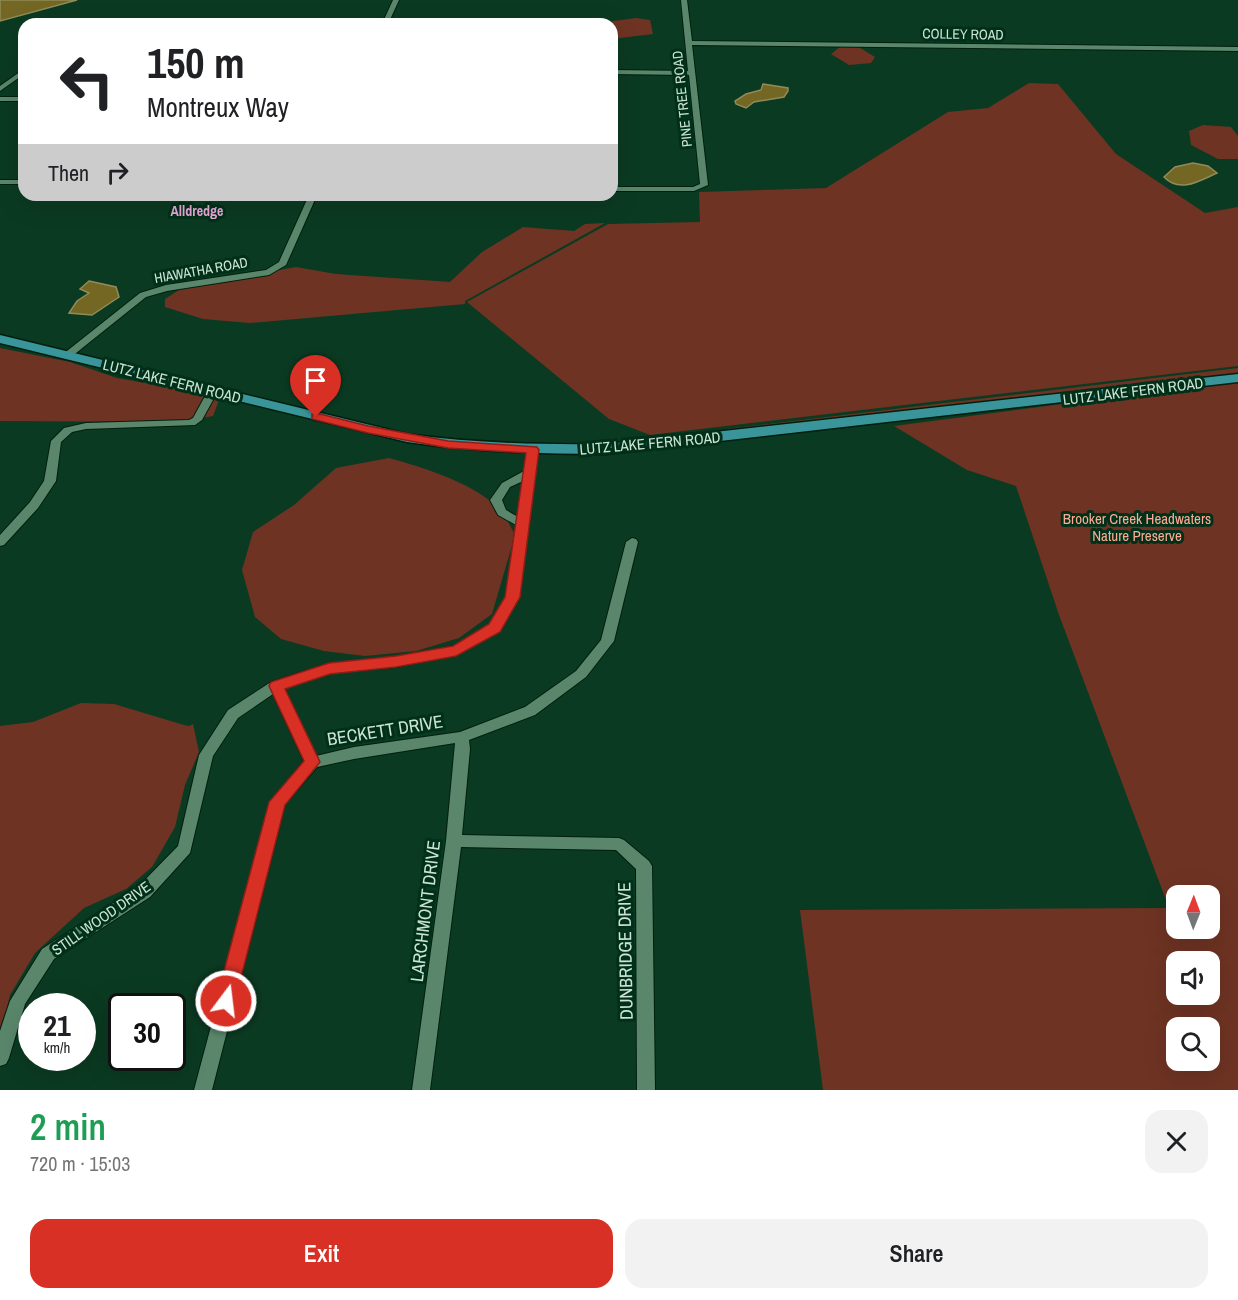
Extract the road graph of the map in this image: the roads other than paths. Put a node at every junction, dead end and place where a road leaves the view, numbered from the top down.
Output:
1 (396, 0) edge
2 (684, 0) edge
3 (388, 18) edge
4 (688, 43) junction
5 (1238, 49) edge
6 (618, 72) edge
7 (691, 73) junction
8 (18, 75) edge
9 (0, 88) edge
10 (0, 99) edge
11 (18, 99) edge
12 (0, 182) edge
13 (18, 183) edge
14 (618, 189) edge
15 (311, 201) edge
16 (0, 339) edge
17 (67, 355) junction
18 (1238, 378) edge
19 (213, 391) junction
20 (533, 450) junction
21 (530, 473) junction
22 (522, 524) junction
23 (0, 542) edge
24 (632, 542) dead end
25 (276, 686) junction
26 (461, 738) junction
27 (312, 762) junction
28 (454, 841) junction
29 (0, 1058) edge
30 (203, 1090) edge
31 (421, 1090) edge
32 (646, 1090) edge

1 - 3 street
2 - 4 street, PINE TREE ROAD
4 - 5 street, COLLEY ROAD
4 - 7 street, PINE TREE ROAD
6 - 7 street
7 - 14 street, PINE TREE ROAD
8 - 9 street
10 - 11 street
12 - 13 street
15 - 17 street, HIAWATHA ROAD
16 - 17 main road, LUTZ LAKE FERN ROAD
17 - 19 main road, LUTZ LAKE FERN ROAD
18 - 20 main road, LUTZ LAKE FERN ROAD
19 - 20 main road, LUTZ LAKE FERN ROAD
19 - 23 street
20 - 21 street, STILL WOOD DRIVE
21 - 22 street, STILL WOOD DRIVE
21 - 22 street
22 - 25 street, STILL WOOD DRIVE
24 - 26 street, BECKETT DRIVE
25 - 27 street
25 - 29 street, STILL WOOD DRIVE
26 - 27 street, BECKETT DRIVE
26 - 28 street, LARCHMONT DRIVE
27 - 30 street, BECKETT DRIVE
28 - 31 street, LARCHMONT DRIVE
28 - 32 street, DUNBRIDGE DRIVE

